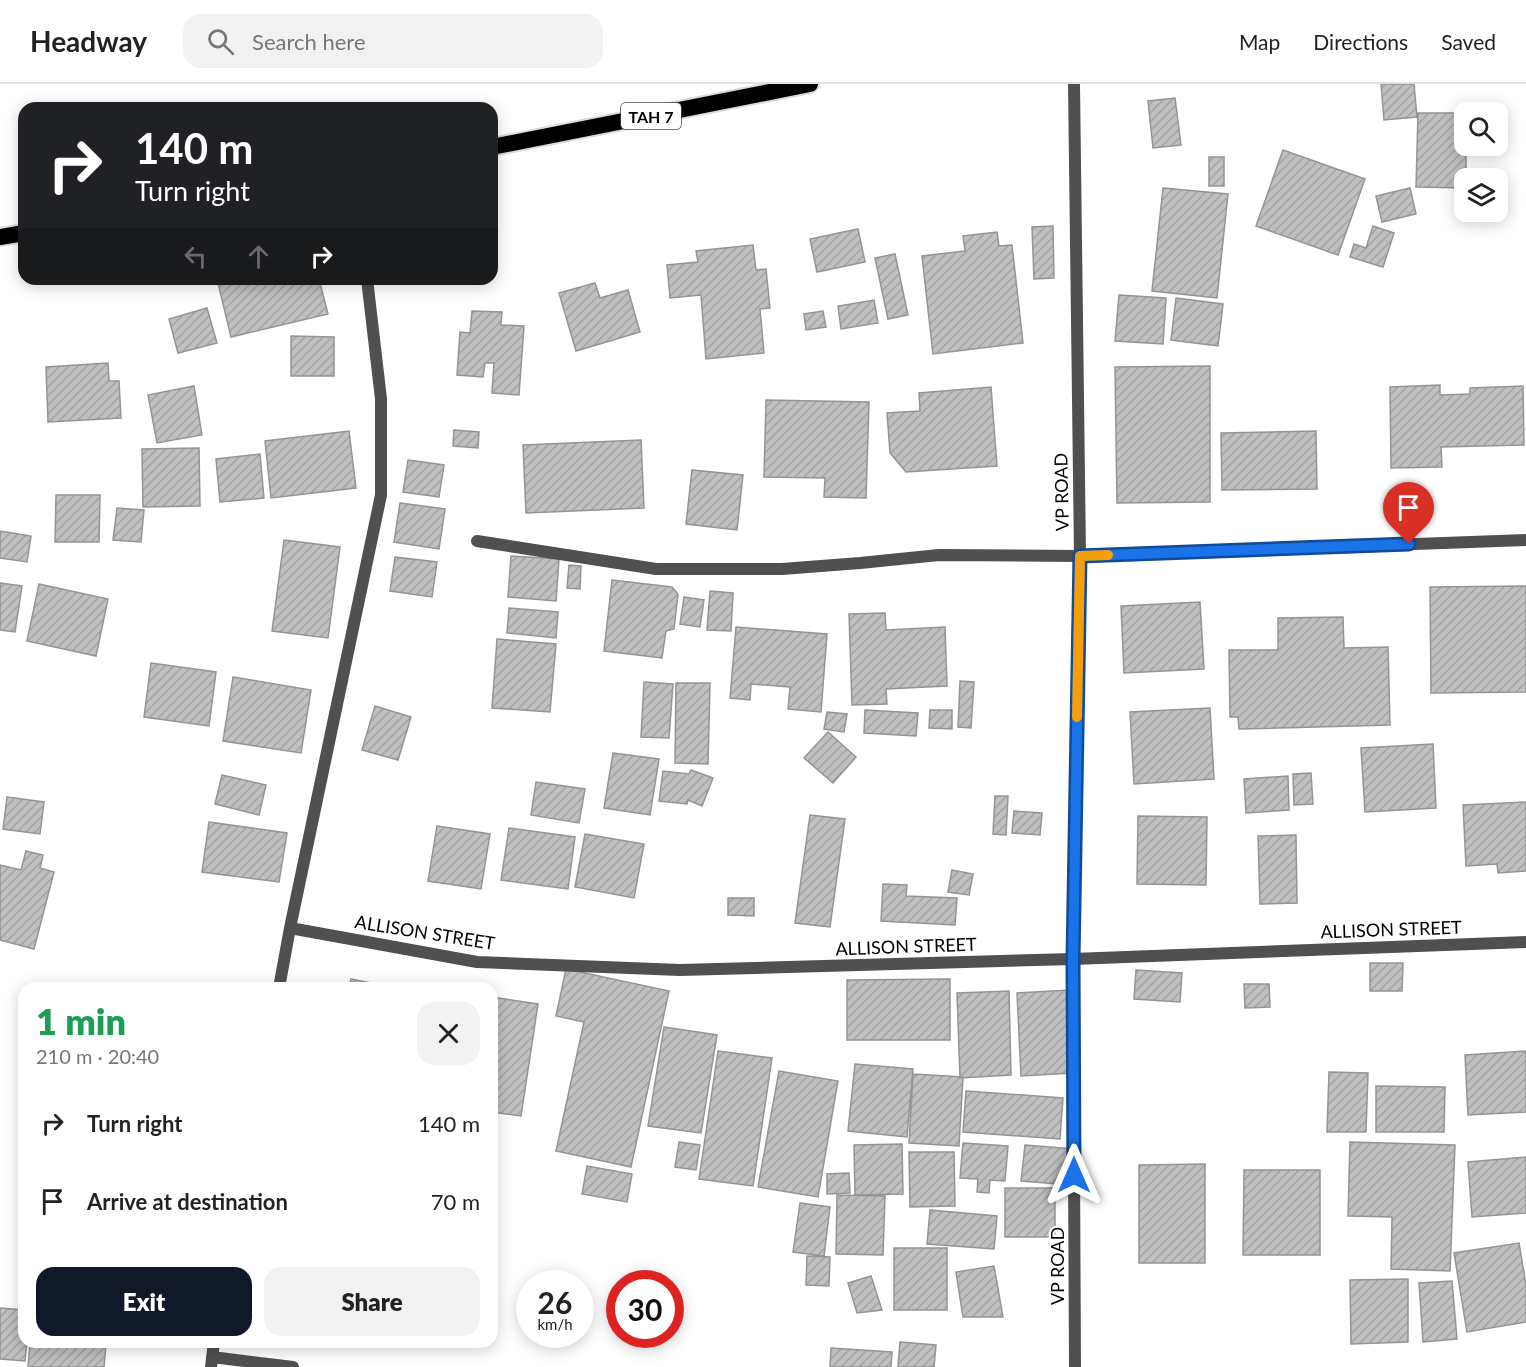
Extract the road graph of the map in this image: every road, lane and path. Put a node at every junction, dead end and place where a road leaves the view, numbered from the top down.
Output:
1 (810, 84) edge
2 (1074, 84) edge
3 (498, 146) edge
4 (18, 234) edge
5 (0, 237) edge
6 (368, 285) edge
7 (1526, 540) edge
8 (477, 541) dead end
9 (1080, 556) junction
10 (290, 928) junction
11 (1526, 942) edge
12 (1073, 959) junction
13 (280, 982) edge
14 (211, 1362) edge
15 (293, 1367) edge
16 (1075, 1367) edge

1 - 3 highway, TAH 7
2 - 9 street, VP ROAD
4 - 5 highway
6 - 10 street
7 - 9 street
8 - 9 street
9 - 12 street, VP ROAD
10 - 12 street, ALLISON STREET
10 - 13 street
11 - 12 street, ALLISON STREET
12 - 16 street, VP ROAD
14 - 15 street

